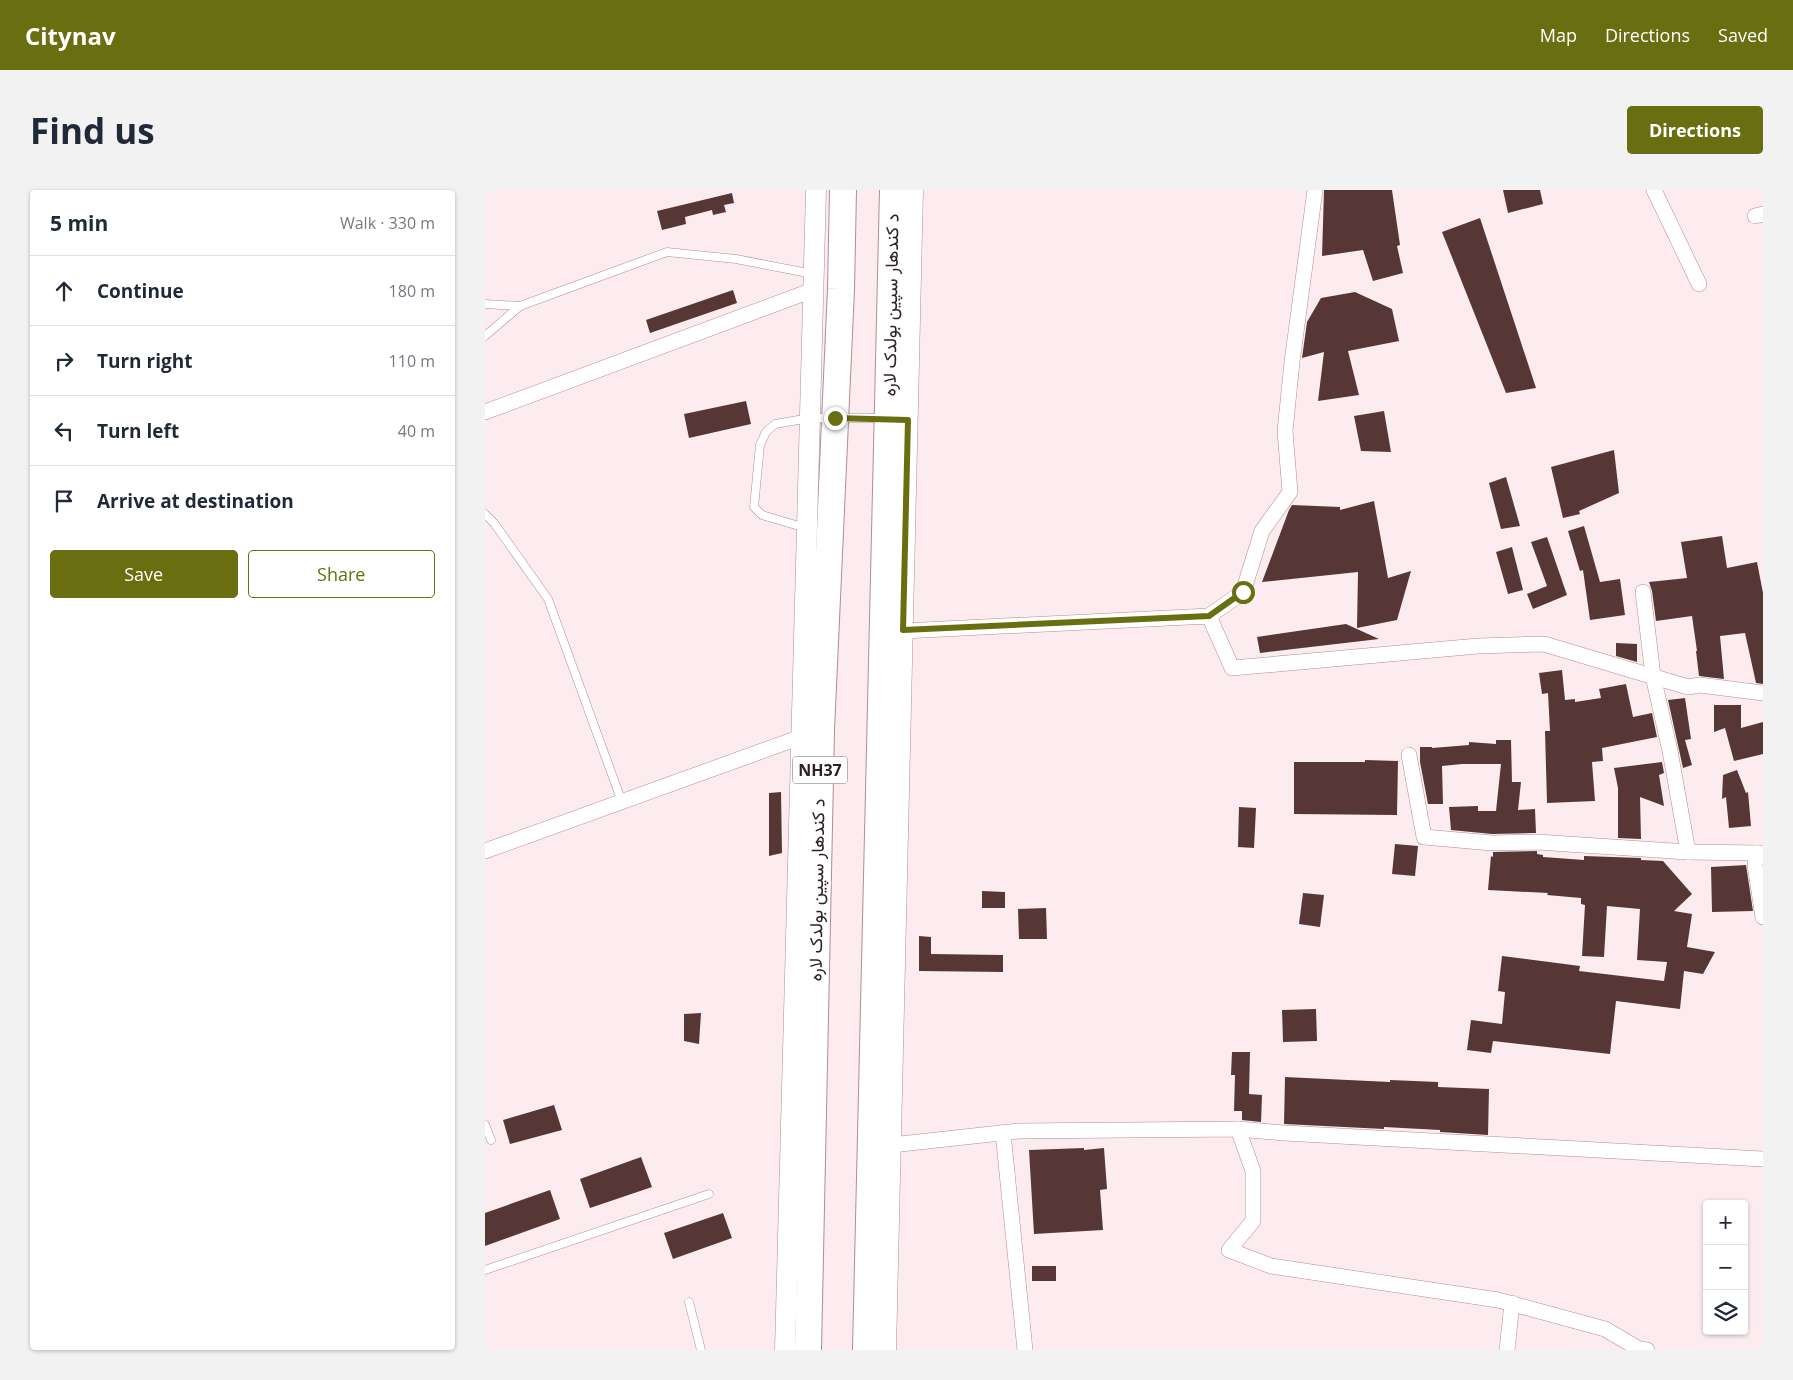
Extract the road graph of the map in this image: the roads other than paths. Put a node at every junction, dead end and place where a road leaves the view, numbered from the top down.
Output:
1 (816, 190) edge
2 (843, 190) edge
3 (893, 190) edge
4 (913, 190) edge
5 (1315, 190) edge
6 (1655, 190) edge
7 (813, 282) junction
8 (1699, 284) dead end
9 (485, 304) edge
10 (520, 306) junction
11 (485, 336) edge
12 (485, 412) edge
13 (822, 418) junction
14 (898, 419) junction
15 (485, 514) edge
16 (818, 531) junction
17 (1643, 592) dead end
18 (1209, 616) junction
19 (903, 630) junction
20 (1653, 676) junction
21 (1763, 693) edge
22 (801, 737) junction
23 (1409, 755) dead end
24 (622, 802) junction
25 (485, 852) edge
26 (1687, 852) junction
27 (1760, 853) edge
28 (1763, 917) edge
29 (485, 1125) edge
30 (1238, 1129) junction
31 (1003, 1133) junction
32 (491, 1140) dead end
33 (891, 1145) junction
34 (1763, 1159) edge
35 (709, 1194) dead end
36 (485, 1270) edge
37 (689, 1302) dead end
38 (1512, 1303) junction
39 (701, 1350) edge
40 (785, 1350) edge
41 (808, 1350) edge
42 (866, 1350) edge
43 (886, 1350) edge
44 (1025, 1350) edge
45 (1507, 1350) edge
46 (1647, 1350) edge

1 - 7 street
2 - 13 highway, د کندهار سپین بولدک لاره / NH37
3 - 14 highway, د کندهار سپین بولدک لاره
4 - 14 street
5 - 18 street
6 - 8 street
7 - 10 lane
7 - 12 street
7 - 13 street
9 - 10 lane
10 - 11 lane
13 - 14 lane
13 - 16 highway, د کندهار سپین بولدک لاره / NH37
13 - 16 lane
14 - 19 street
14 - 42 highway, د کندهار سپین بولدک لاره
15 - 24 lane
16 - 22 street
16 - 41 highway, د کندهار سپین بولدک لاره / NH37
17 - 20 street
18 - 19 street
18 - 20 street
19 - 33 street
20 - 21 street
20 - 26 street
22 - 24 street
22 - 40 street
23 - 26 street
24 - 25 street
26 - 27 street
27 - 28 street
29 - 32 lane
30 - 31 street
30 - 34 street
30 - 38 street
31 - 33 street
31 - 44 street
33 - 43 street
35 - 36 lane
37 - 39 lane
38 - 45 street
38 - 46 street

